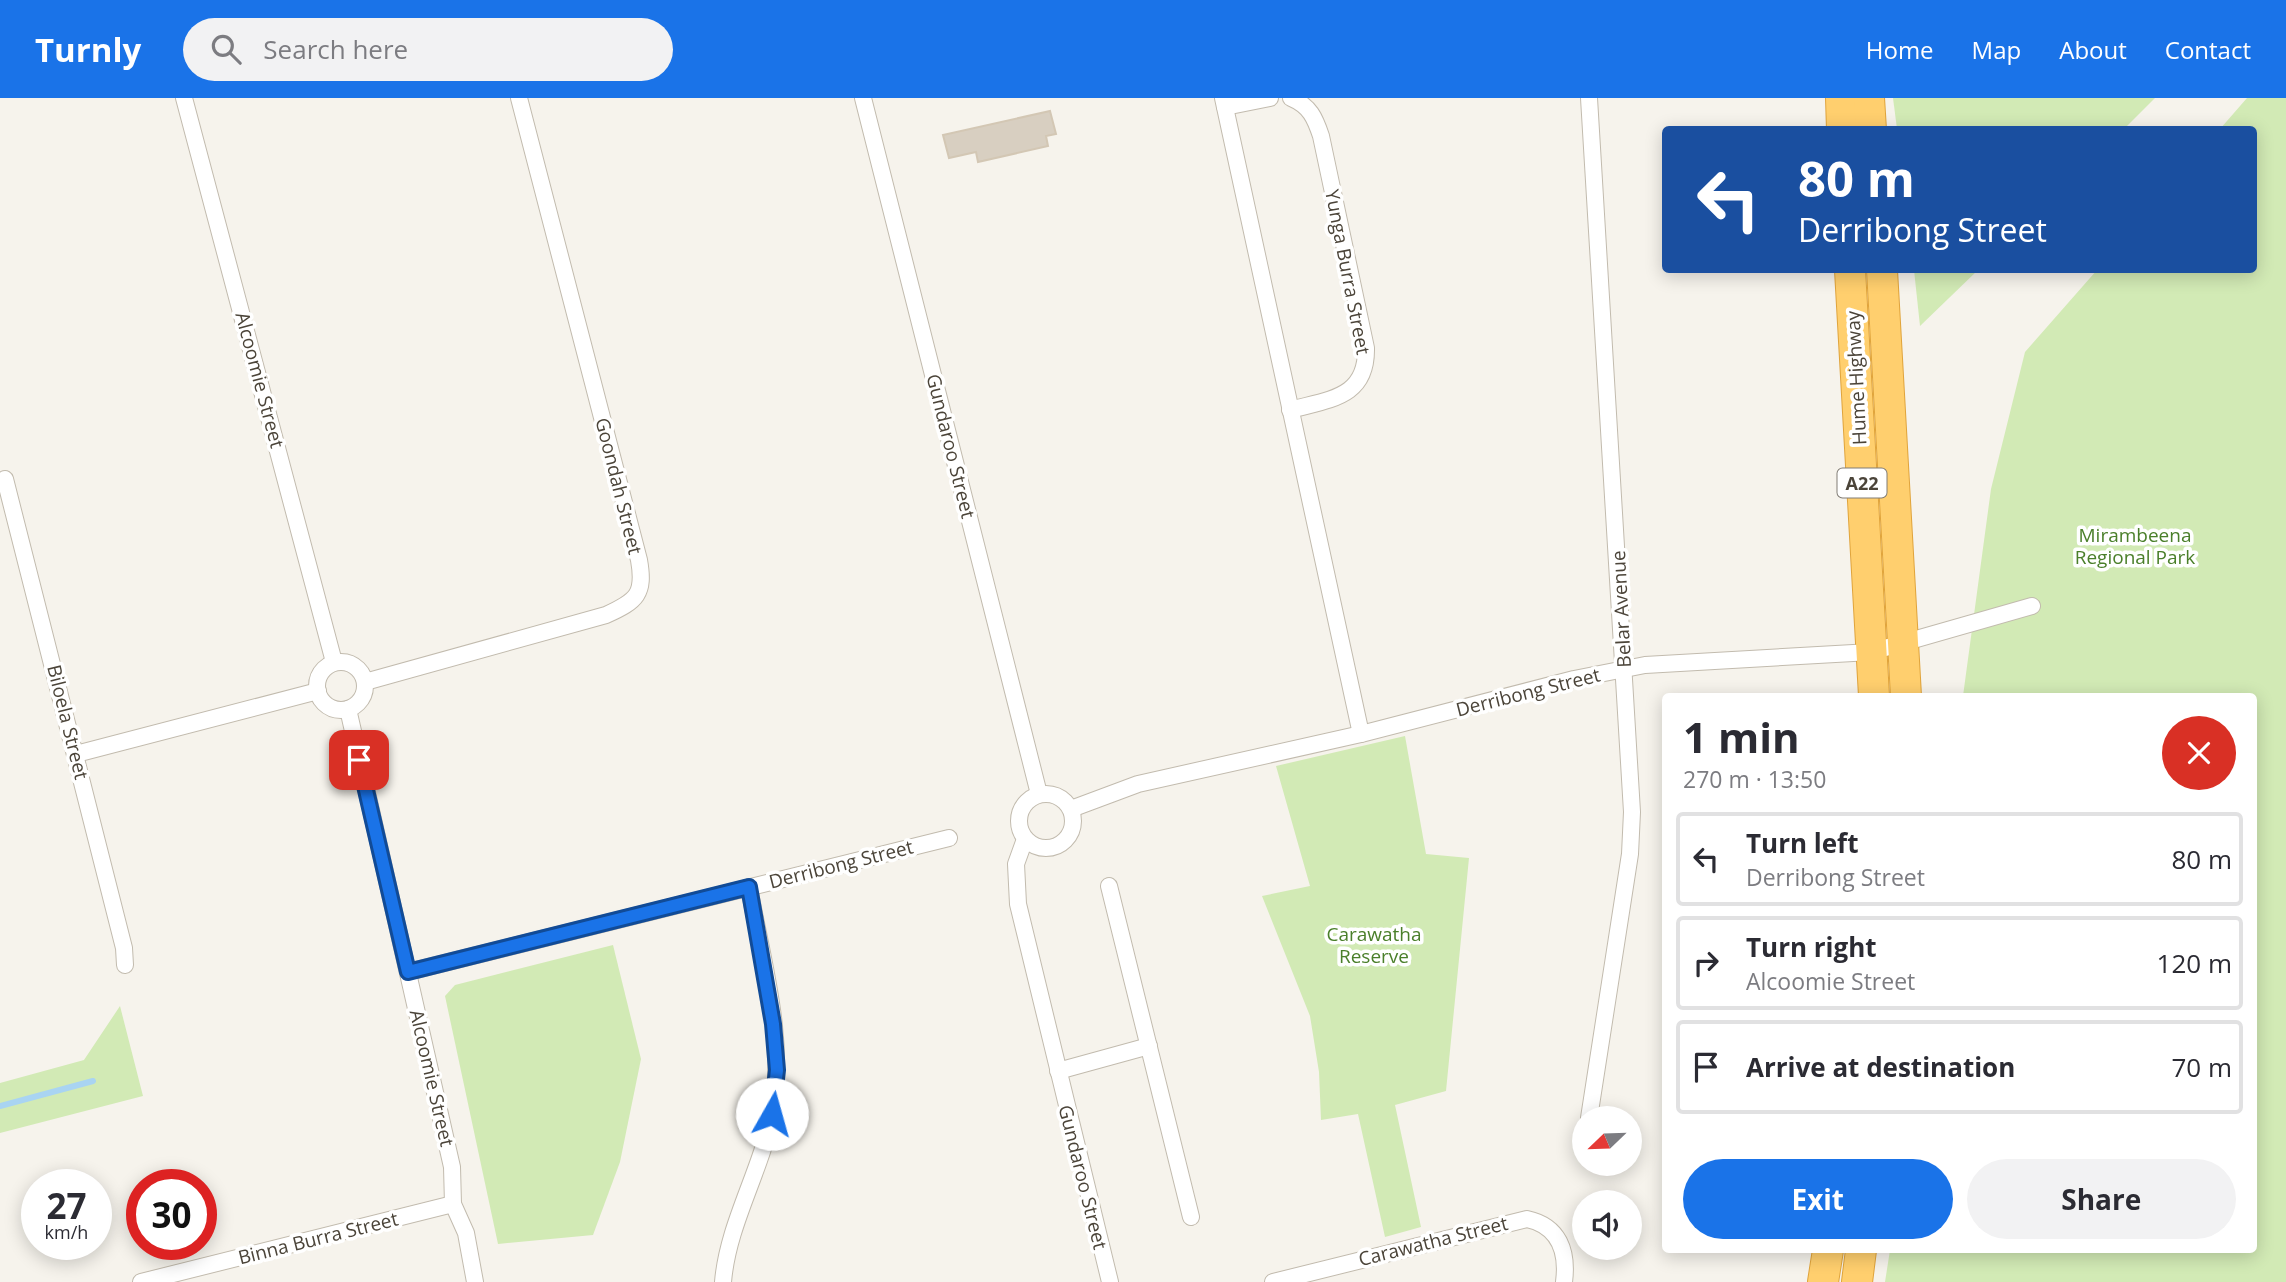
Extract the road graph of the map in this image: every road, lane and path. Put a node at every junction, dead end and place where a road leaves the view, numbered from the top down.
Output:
1 (184, 98) edge
2 (519, 98) edge
3 (863, 98) edge
4 (1270, 98) edge
5 (1291, 98) edge
6 (1589, 98) edge
7 (1841, 98) edge
8 (1868, 98) edge
9 (1224, 102) edge
10 (1842, 126) edge
11 (1871, 126) edge
12 (1850, 273) edge
13 (1882, 273) edge
14 (1290, 410) junction
15 (5, 479) dead end
16 (2032, 606) dead end
17 (1903, 644) junction
18 (1871, 652) junction
19 (334, 662) junction
20 (1624, 669) junction
21 (365, 682) junction
22 (318, 691) junction
23 (1874, 693) edge
24 (1906, 693) edge
25 (348, 709) junction
26 (1361, 734) junction
27 (76, 754) junction
28 (1039, 794) junction
29 (1071, 809) junction
30 (949, 838) dead end
31 (1025, 839) junction
32 (1109, 886) dead end
33 (749, 887) junction
34 (125, 965) dead end
35 (408, 972) junction
36 (1149, 1046) junction
37 (1058, 1071) junction
38 (1590, 1106) edge
39 (453, 1204) junction
40 (1191, 1217) dead end
41 (1828, 1253) edge
42 (1861, 1253) edge
43 (141, 1282) edge
44 (475, 1282) edge
45 (723, 1282) edge
46 (1110, 1282) edge
47 (1273, 1282) edge
48 (1564, 1282) edge
49 (1823, 1282) edge
50 (1857, 1282) edge

1 - 19 street, Alcoomie Street
2 - 21 street, Goondah Street
3 - 28 street, Gundaroo Street
4 - 9 street
5 - 14 street, Yunga Burra Street
6 - 20 street, Belar Avenue
7 - 10 highway
8 - 11 highway
9 - 14 street
12 - 18 highway, Hume Highway / A22
13 - 17 highway, Hume Highway / A22
14 - 26 street
15 - 27 street, Biloela Street
16 - 17 street, Derribong Street
17 - 18 street, Derribong Street
17 - 24 highway, Hume Highway / A22
18 - 20 street, Derribong Street
18 - 23 highway, Hume Highway / A22
19 - 21 street
19 - 22 street
20 - 26 street, Derribong Street
20 - 38 street, Belar Avenue
21 - 25 street
22 - 25 street
22 - 27 street
25 - 35 street, Alcoomie Street
26 - 29 street, Derribong Street
27 - 34 street, Biloela Street
28 - 29 street
28 - 31 street
29 - 31 street
30 - 33 street, Derribong Street
31 - 37 street, Gundaroo Street
32 - 36 street
33 - 35 street, Derribong Street
33 - 45 street
35 - 39 street, Alcoomie Street
36 - 37 street
36 - 40 street
37 - 46 street, Gundaroo Street
39 - 43 street, Binna Burra Street
39 - 44 street, Alcoomie Street
41 - 49 highway
42 - 50 highway
47 - 48 street, Carawatha Street

